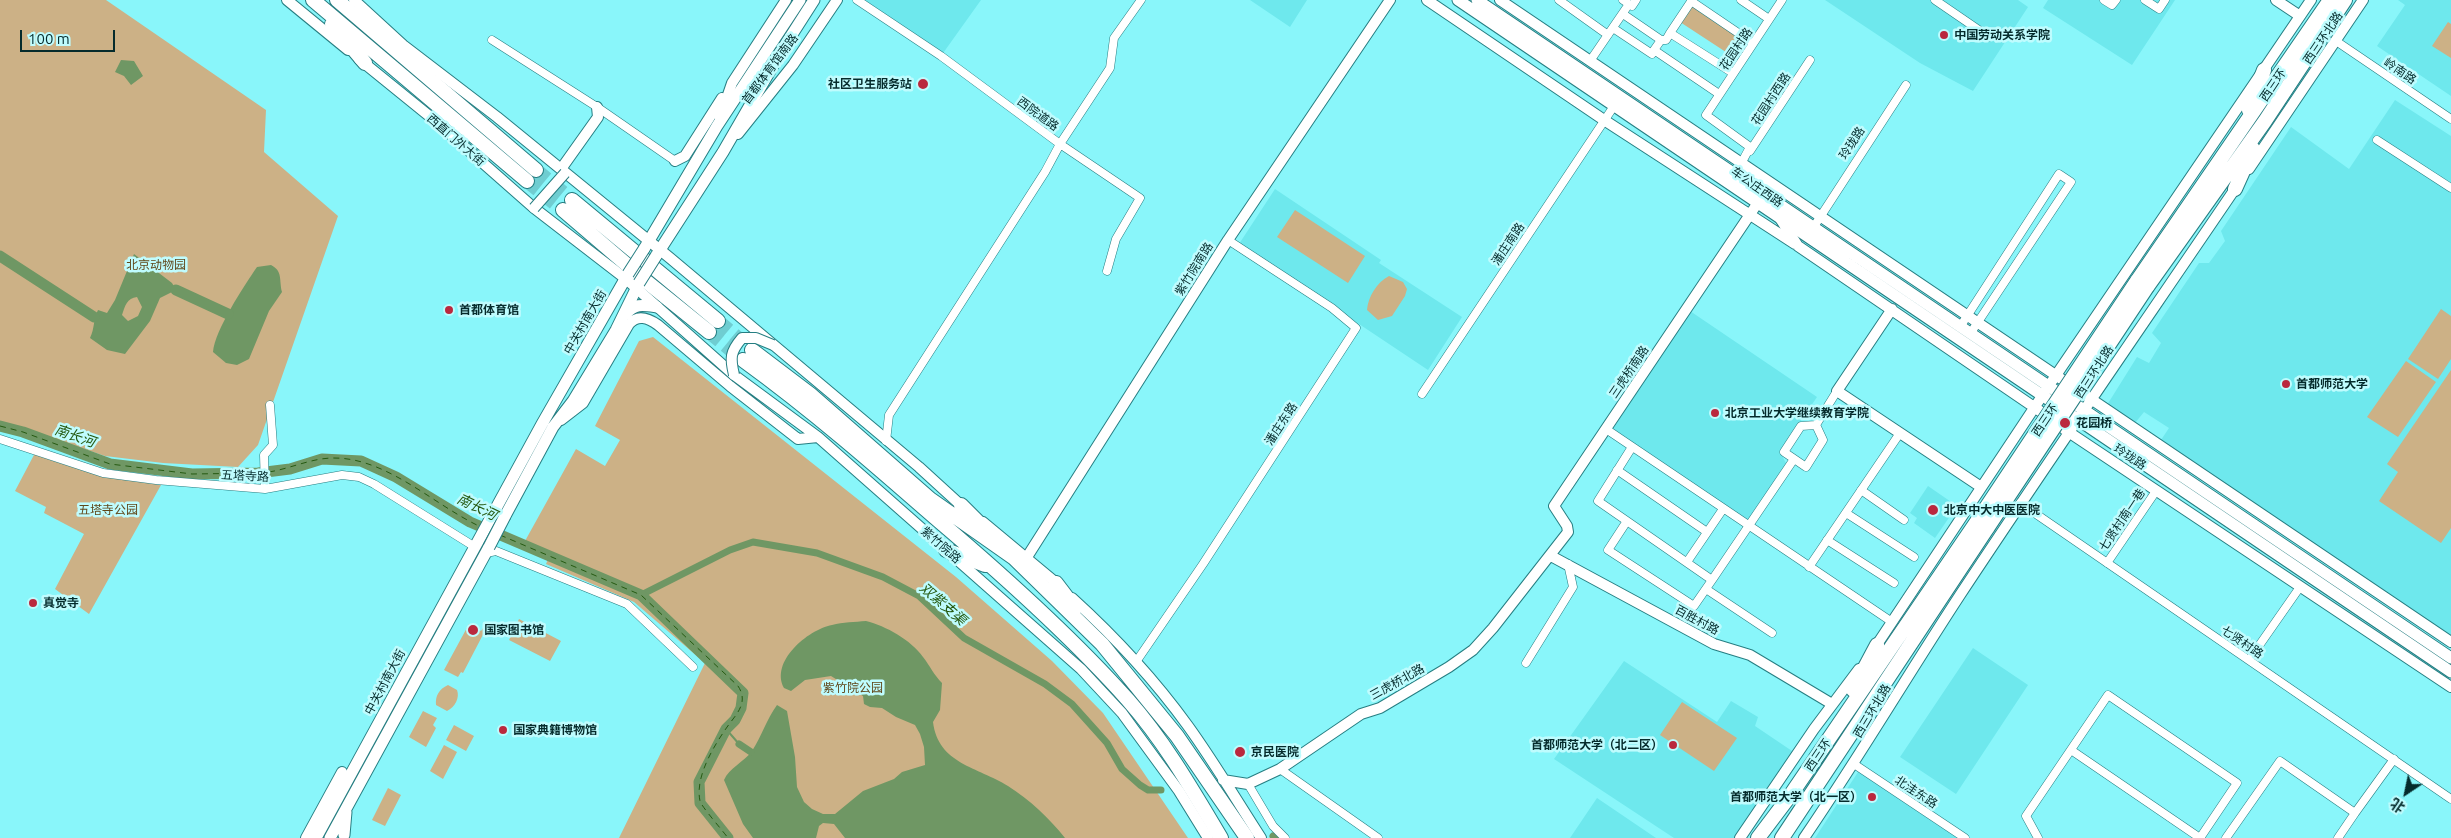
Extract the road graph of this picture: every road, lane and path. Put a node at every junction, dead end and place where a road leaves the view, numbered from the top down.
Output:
1 (287, 0) edge
2 (313, 0) edge
3 (338, 0) edge
4 (354, 0) edge
5 (786, 0) edge
6 (800, 0) edge
7 (814, 0) edge
8 (837, 0) edge
9 (857, 0) edge
10 (1141, 0) edge
11 (1390, 0) edge
12 (1427, 0) edge
13 (1458, 0) edge
14 (1477, 0) edge
15 (1500, 0) edge
16 (1559, 0) edge
17 (1741, 0) edge
18 (1782, 0) edge
19 (1935, 0) edge
20 (2104, 0) edge
21 (2116, 0) edge
22 (2145, 0) edge
23 (2165, 0) edge
24 (2276, 0) edge
25 (2310, 0) edge
26 (2330, 0) edge
27 (2345, 0) edge
28 (2363, 0) edge
29 (1629, 1) edge
30 (1691, 1) edge
31 (1623, 14) junction
32 (2300, 16) junction
33 (1769, 19) junction
34 (1611, 31) junction
35 (1670, 33) junction
36 (1989, 37) dead end
37 (492, 40) dead end
38 (1661, 40) junction
39 (2336, 41) junction
40 (1753, 43) junction
41 (403, 45) junction
42 (1654, 50) junction
43 (1810, 60) dead end
44 (1590, 61) junction
45 (365, 63) junction
46 (2264, 70) junction
47 (1733, 73) junction
48 (732, 83) junction
49 (1906, 85) dead end
50 (1719, 94) junction
51 (1614, 106) junction
52 (597, 107) junction
53 (2451, 119) edge
54 (1604, 120) junction
55 (2265, 121) junction
56 (717, 126) junction
57 (2239, 134) junction
58 (2376, 140) dead end
59 (1060, 144) junction
60 (1750, 151) junction
61 (723, 152) junction
62 (675, 161) joint
63 (1742, 163) junction
64 (563, 171) junction
65 (1735, 175) junction
66 (2451, 188) edge
67 (2235, 189) junction
68 (1758, 204) junction
69 (534, 208) junction
70 (1750, 216) junction
71 (1821, 216) junction
72 (1781, 220) junction
73 (1813, 228) junction
74 (1228, 240) junction
75 (646, 244) junction
76 (1798, 246) junction
77 (657, 258) junction
78 (1107, 271) dead end
79 (627, 276) junction
80 (2142, 284) junction
81 (641, 285) junction
82 (656, 306) junction
83 (1892, 309) junction
84 (1968, 314) junction
85 (1978, 322) junction
86 (1960, 327) junction
87 (2088, 329) junction
88 (616, 330) junction
89 (1970, 334) junction
90 (2080, 339) junction
91 (773, 345) junction
92 (2122, 352) junction
93 (2057, 374) junction
94 (734, 375) junction
95 (2074, 384) junction
96 (1837, 391) junction
97 (1422, 394) dead end
98 (2041, 396) junction
99 (2092, 398) junction
100 (2062, 403) junction
101 (270, 405) dead end
102 (2080, 416) junction
103 (2051, 419) junction
104 (1816, 425) junction
105 (553, 427) junction
106 (1606, 429) junction
107 (1900, 433) junction
108 (2069, 433) junction
109 (818, 437) junction
110 (0, 439) edge
111 (886, 441) junction
112 (1632, 447) junction
113 (1794, 459) junction
114 (1996, 464) junction
115 (1617, 470) junction
116 (2039, 476) junction
117 (1982, 487) junction
118 (2031, 488) junction
119 (265, 489) junction
120 (1861, 490) junction
121 (2156, 491) junction
122 (2020, 503) junction
123 (961, 505) joint
124 (1722, 509) junction
125 (500, 513) junction
126 (1846, 513) junction
127 (1904, 520) dead end
128 (1627, 521) junction
129 (1983, 523) junction
130 (1749, 527) junction
131 (1707, 532) junction
132 (1827, 540) junction
133 (477, 544) junction
134 (488, 550) junction
135 (946, 550) junction
136 (1551, 556) junction
137 (1914, 557) dead end
138 (1020, 558) junction
139 (1687, 562) junction
140 (2107, 563) junction
141 (1568, 564) junction
142 (1809, 567) junction
143 (996, 570) junction
144 (1712, 580) junction
145 (1056, 582) junction
146 (1894, 584) dead end
147 (2300, 587) junction
148 (1706, 589) junction
149 (1892, 622) junction
150 (1772, 633) dead end
151 (2451, 642) edge
152 (1102, 644) junction
153 (1877, 645) junction
154 (2451, 658) edge
155 (2249, 660) junction
156 (1136, 662) junction
157 (1526, 663) dead end
158 (693, 667) dead end
159 (2451, 672) edge
160 (2451, 687) edge
161 (1832, 704) junction
162 (1177, 736) junction
163 (1822, 748) junction
164 (1166, 749) junction
165 (2071, 750) junction
166 (360, 756) junction
167 (2394, 759) junction
168 (1854, 764) junction
169 (1280, 769) junction
170 (342, 772) joint
171 (1223, 780) junction
172 (1248, 784) junction
173 (1792, 793) junction
174 (2451, 799) edge
175 (1806, 801) junction
176 (346, 807) junction
177 (2355, 813) junction
178 (343, 837) edge
179 (306, 838) edge
180 (316, 838) edge
181 (330, 838) edge
182 (1208, 838) edge
183 (1221, 838) edge
184 (1229, 838) edge
185 (1237, 838) edge
186 (1247, 838) edge
187 (1261, 838) edge
188 (1285, 838) edge
189 (1378, 838) edge
190 (1740, 838) edge
191 (1758, 838) edge
192 (1765, 838) edge
193 (1777, 838) edge
194 (1782, 838) edge
195 (1804, 838) edge
196 (1965, 838) edge
197 (2038, 838) edge
198 (2226, 838) edge
199 (2338, 838) edge

1 - 45 street, 西直门外大街
2 - 3 highway, 西直门外大街
2 - 45 highway
3 - 41 highway
4 - 41 street
5 - 48 street, 首都体育馆南路
6 - 56 main road, 首都体育馆南路
7 - 61 main road, 首都体育馆南路
8 - 61 street, 首都体育馆南路
9 - 59 street, 西院道路
10 - 59 street
11 - 74 street, 紫竹院南路
12 - 54 street
13 - 51 main road, 车公庄西路
14 - 65 main road, 车公庄西路
15 - 44 street
16 - 34 street
17 - 33 street
18 - 33 street, 花园村路
19 - 36 street
20 - 21 street
22 - 23 street
24 - 32 street
25 - 32 street
26 - 57 highway, 西三环
27 - 55 highway, 西三环
28 - 39 street, 西三环北路
29 - 31 street
30 - 35 street
30 - 40 street
31 - 34 street
31 - 38 street
32 - 46 street
33 - 40 street, 花园村路
34 - 42 street
34 - 44 street
35 - 38 street
35 - 47 street
37 - 52 street
38 - 42 street
39 - 53 street, 岭南路
39 - 67 street, 西三环北路
40 - 47 street, 花园村路
41 - 64 street
42 - 50 street
43 - 60 street, 花园村西路
44 - 63 street
45 - 69 street, 西直门外大街
46 - 57 highway
46 - 87 street
47 - 50 street, 花园村路
48 - 56 street, 首都体育馆南路
48 - 62 street
49 - 71 street, 玲珑路
50 - 60 street, 花园村路
51 - 54 street, 潘庄南路
51 - 68 main road, 车公庄西路
52 - 62 street
52 - 64 street
54 - 70 street
54 - 97 street, 潘庄南路
55 - 67 highway
55 - 80 highway, 西三环
56 - 75 main road, 首都体育馆南路
57 - 80 highway, 西三环
58 - 66 street
59 - 78 street, 西院道路
59 - 111 street
60 - 63 street, 花园村西路
61 - 77 main road, 首都体育馆南路
63 - 65 street, 花园村西路
63 - 71 street
64 - 69 street, bridge
64 - 75 street
65 - 73 main road, 车公庄西路
67 - 92 street, 西三环北路
68 - 70 street, 三虎桥南路
68 - 72 main road, 车公庄西路
69 - 79 street, 西直门外大街
70 - 76 street
70 - 106 street, 三虎桥南路
71 - 73 street, 玲珑路
71 - 84 street, 玲珑路
72 - 76 street, 玲珑路
72 - 98 main road, 车公庄西路
73 - 86 main road, 车公庄西路
74 - 138 street, 紫竹院南路
74 - 156 street, 潘庄东路
75 - 77 street
75 - 79 main road, 中关村南大街, bridge
76 - 83 street, 玲珑路
77 - 81 main road, 首都体育馆南路, bridge
77 - 81 highway
77 - 81 highway
77 - 91 street
79 - 81 street, 西直门外大街
79 - 125 main road, 中关村南大街
80 - 129 highway, 西三环, bridge
81 - 82 street, 紫竹院路
81 - 88 main road
82 - 88 main road
82 - 94 street, 紫竹院路
83 - 96 street
83 - 98 street, 玲珑路
84 - 85 street, 玲珑路
84 - 85 street
84 - 86 street
85 - 89 street
85 - 93 street, 玲珑路
86 - 89 main road, 车公庄西路
87 - 90 street
87 - 92 street
88 - 105 main road
89 - 98 main road, 车公庄西路
90 - 93 street
90 - 95 street
91 - 94 street, bridge
91 - 111 street
92 - 99 street, 西三环北路
93 - 95 street, 玲珑路
93 - 98 street
94 - 109 street, 紫竹院路
95 - 99 street, 玲珑路
95 - 100 street
96 - 104 street
96 - 107 street
98 - 100 main road
98 - 103 street, 玲珑路
98 - 114 street
99 - 102 street, 西三环北路
99 - 151 street, 玲珑路
100 - 102 main road
100 - 103 street
101 - 119 street
102 - 108 street, 西三环北路
102 - 154 main road, 玲珑路
102 - 159 main road, 玲珑路
103 - 108 street, 玲珑路
103 - 116 street
104 - 113 street
104 - 113 street
105 - 109 street
105 - 125 main road
106 - 112 street
106 - 136 street, 三虎桥南路
107 - 117 street
107 - 120 street
108 - 116 street, 西三环北路
108 - 121 street, 玲珑路
109 - 135 street, 紫竹院路
110 - 119 street, 五塔寺路
111 - 123 street
112 - 115 street
112 - 124 street
113 - 130 street
114 - 117 street
114 - 118 street
115 - 128 street
115 - 131 street
116 - 118 street, 西三环北路
117 - 149 street
118 - 122 street, 西三环北路
119 - 133 street, 五塔寺路
120 - 126 street
120 - 127 street
121 - 140 street, 七贤村南一巷
121 - 147 street, 玲珑路
122 - 140 street, 七贤村路
122 - 168 street, 西三环北路
123 - 138 highway
124 - 130 street
124 - 131 street
125 - 133 main road, 中关村南大街
125 - 134 main road, 中关村南大街, bridge
126 - 132 street
126 - 137 street
128 - 139 street
128 - 148 street
129 - 163 highway, 西三环
129 - 175 highway, 西三环
130 - 142 street
130 - 144 street
131 - 139 street
132 - 142 street
132 - 146 street
133 - 166 main road, 中关村南大街
134 - 158 street
134 - 176 main road, 中关村南大街
135 - 143 highway
135 - 182 street, 紫竹院路
136 - 141 street, 百胜村路
136 - 169 street, 三虎桥北路
138 - 143 highway, 紫竹院路
138 - 145 street, 紫竹院路
138 - 152 highway, 紫竹院路
139 - 144 street
140 - 155 street, 七贤村路
141 - 157 street
141 - 161 street, 百胜村路
142 - 149 street
143 - 164 highway, 紫竹院路
144 - 148 street
145 - 152 highway
145 - 156 street, 紫竹院路
147 - 155 street
147 - 160 street, 玲珑路
148 - 150 street
149 - 153 street
152 - 162 highway, 紫竹院路
153 - 161 street
153 - 163 highway
155 - 167 street, 七贤村路
156 - 171 street, 紫竹院路
161 - 190 street
162 - 185 highway
162 - 186 highway, 紫竹院路
163 - 173 highway, 西三环
164 - 183 highway, 紫竹院路
164 - 184 highway
165 - 165 street
165 - 197 street
166 - 170 main road
166 - 180 main road, 中关村南大街
167 - 174 street, 七贤村路
167 - 177 street
168 - 195 street, 西三环北路
168 - 196 street, 北洼东路
169 - 172 street, 三虎桥北路
169 - 189 street
170 - 179 street
171 - 172 street
171 - 187 street, 紫竹院路
172 - 188 street
173 - 191 highway, 西三环
173 - 192 highway
175 - 193 highway
175 - 194 highway, 西三环
176 - 178 main road
176 - 181 main road, 中关村南大街
177 - 198 street
177 - 199 street

